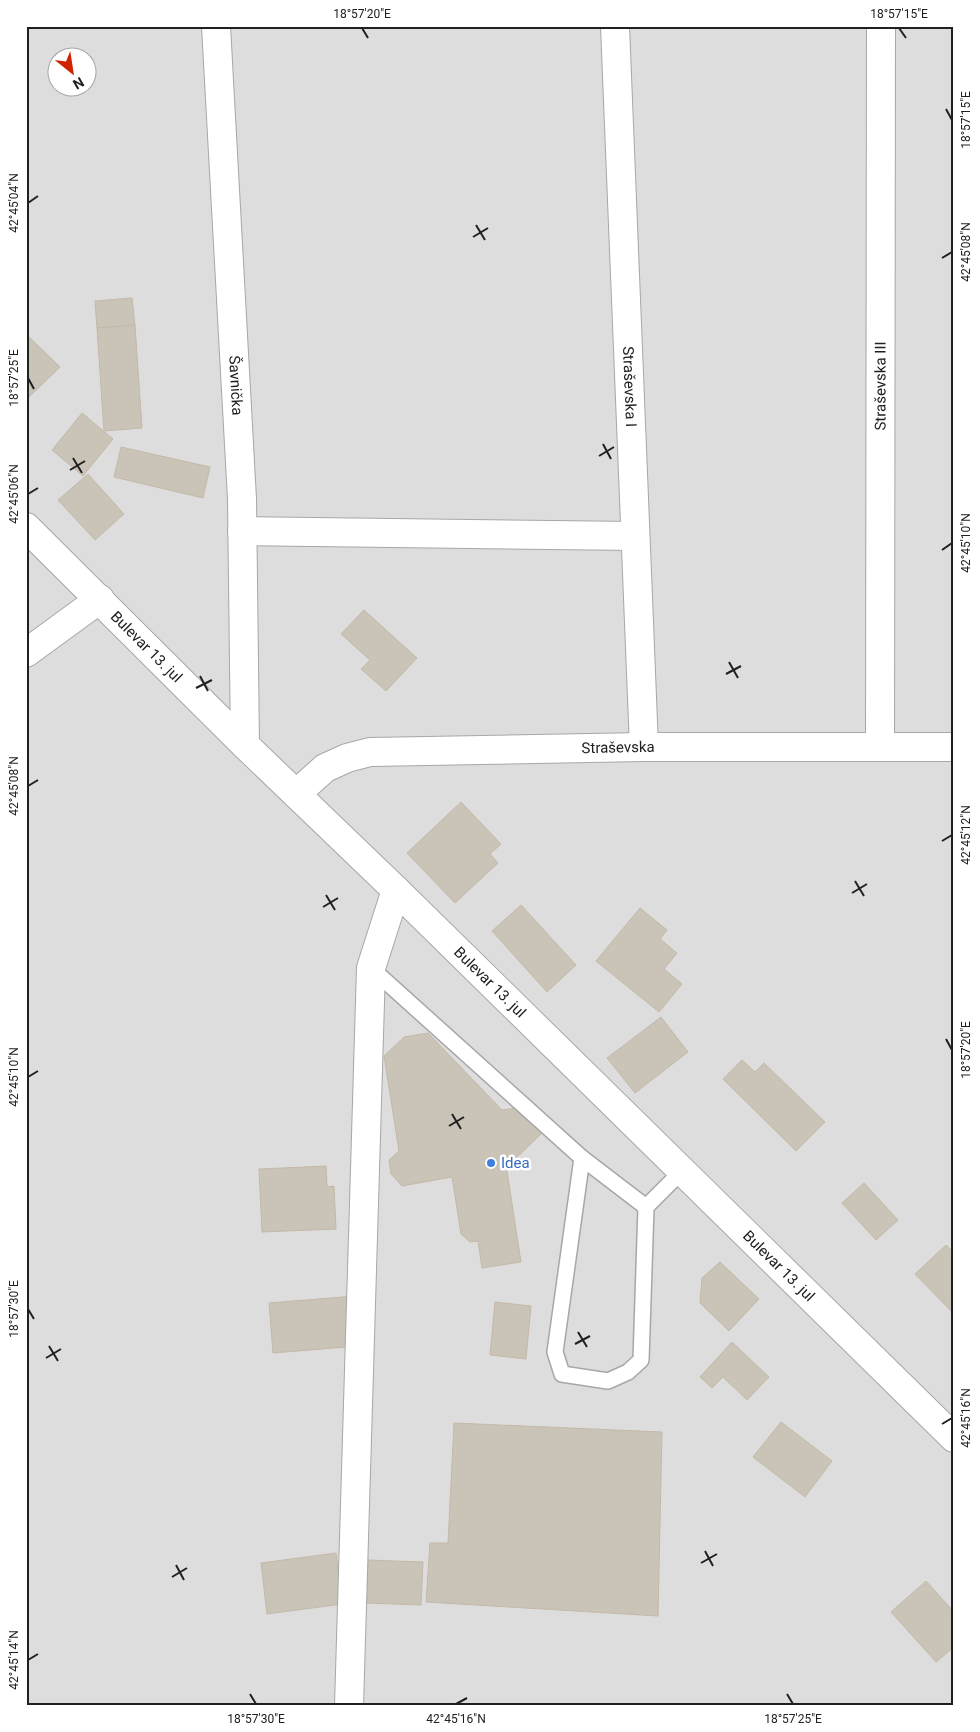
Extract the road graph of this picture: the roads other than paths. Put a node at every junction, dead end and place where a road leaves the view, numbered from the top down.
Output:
1 (216, 26) edge
2 (614, 26) edge
3 (881, 26) edge
4 (26, 527) edge
5 (242, 531) junction
6 (636, 536) junction
7 (100, 599) junction
8 (26, 653) edge
9 (245, 745) junction
10 (880, 746) junction
11 (954, 746) edge
12 (644, 747) junction
13 (296, 794) junction
14 (396, 890) junction
15 (371, 968) junction
16 (582, 1158) junction
17 (682, 1171) junction
18 (646, 1207) junction
19 (954, 1438) edge
20 (349, 1706) edge

1 - 5 street, Šavnička
2 - 6 street, Straševska I
3 - 10 street, Straševska III
4 - 7 street, Bulevar 13. jul
5 - 6 street
5 - 9 street, Šavnička
6 - 12 street, Straševska I
7 - 8 street
7 - 9 street, Bulevar 13. jul
9 - 13 street, Bulevar 13. jul
10 - 11 street, Straševska
10 - 12 street, Straševska
12 - 13 street, Straševska
13 - 14 street, Bulevar 13. jul
14 - 15 street
14 - 17 street, Bulevar 13. jul
15 - 16 lane
15 - 20 street
16 - 18 lane
16 - 18 lane
17 - 18 lane
17 - 19 street, Bulevar 13. jul

